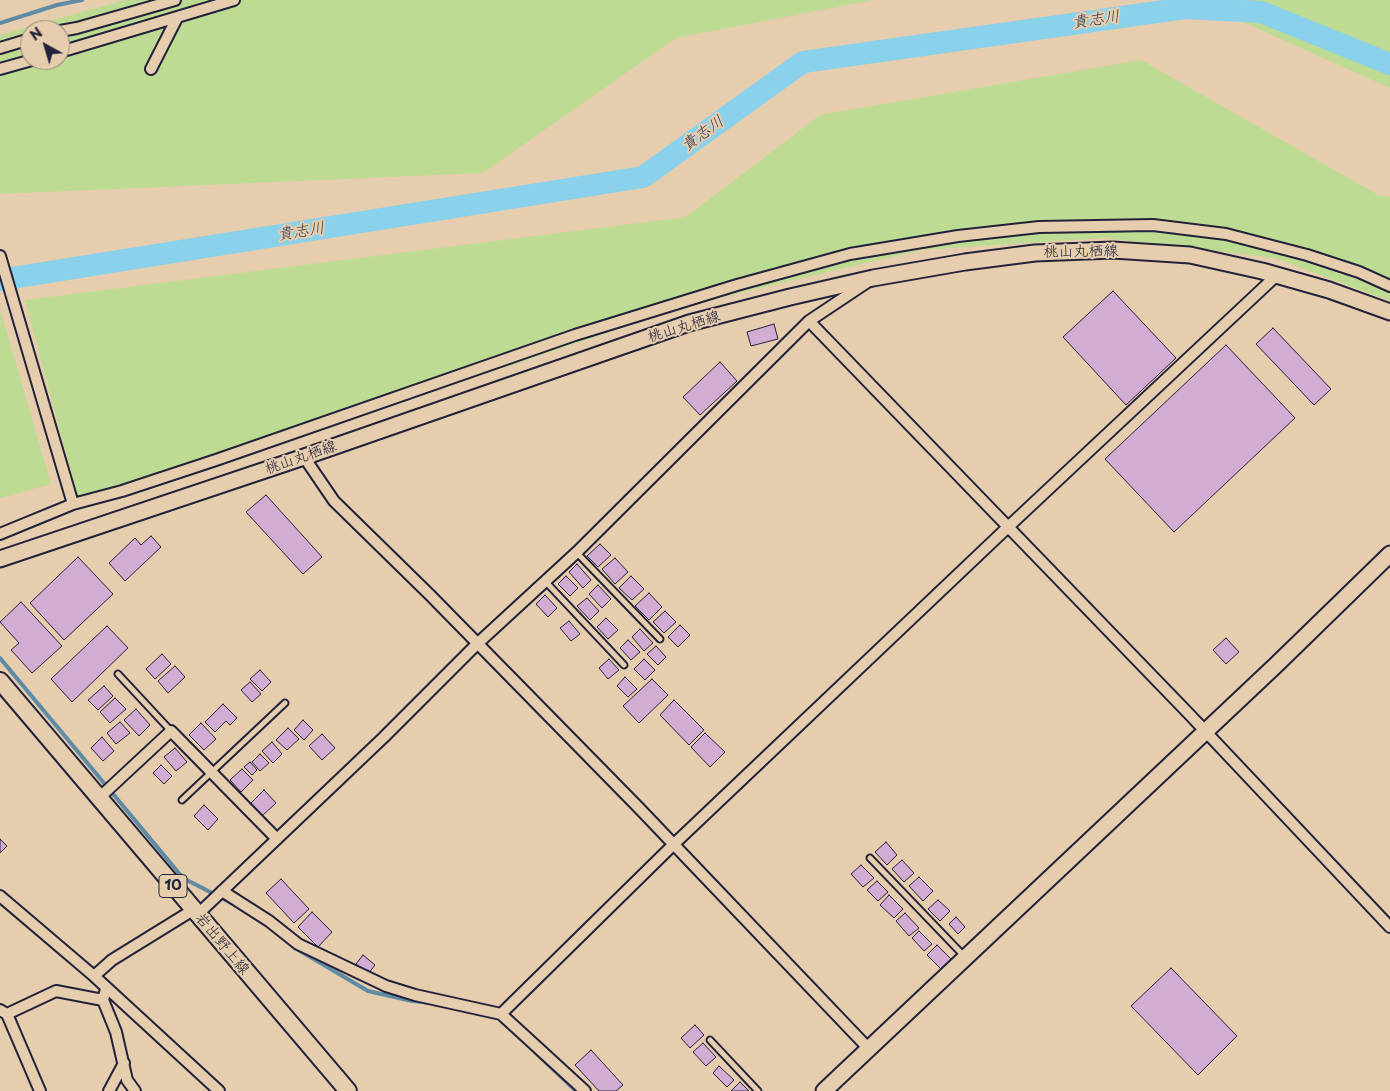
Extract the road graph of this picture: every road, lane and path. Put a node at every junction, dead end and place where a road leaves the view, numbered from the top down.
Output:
1 (175, 0) edge
2 (234, 0) edge
3 (177, 18) junction
4 (70, 29) edge
5 (20, 42) edge
6 (0, 48) edge
7 (70, 49) edge
8 (20, 63) edge
9 (0, 69) edge
10 (151, 69) dead end
11 (0, 256) edge
12 (1277, 275) junction
13 (873, 278) junction
14 (1390, 286) edge
15 (1390, 312) edge
16 (809, 321) junction
17 (304, 457) junction
18 (73, 504) junction
19 (1008, 527) junction
20 (0, 534) edge
21 (576, 552) junction
22 (1390, 554) edge
23 (0, 559) edge
24 (544, 581) junction
25 (660, 639) dead end
26 (477, 644) junction
27 (624, 665) dead end
28 (118, 674) dead end
29 (0, 681) edge
30 (285, 703) dead end
31 (171, 731) junction
32 (1205, 731) junction
33 (212, 772) junction
34 (99, 798) junction
35 (182, 800) dead end
36 (277, 839) junction
37 (674, 845) junction
38 (870, 858) dead end
39 (222, 891) junction
40 (0, 896) edge
41 (195, 912) junction
42 (1390, 926) edge
43 (965, 957) junction
44 (94, 976) junction
45 (105, 994) junction
46 (4, 1012) edge
47 (501, 1014) junction
48 (710, 1040) dead end
49 (869, 1049) junction
50 (124, 1063) junction
51 (40, 1091) edge
52 (109, 1091) edge
53 (135, 1091) edge
54 (219, 1091) edge
55 (348, 1091) edge
56 (585, 1091) edge
57 (758, 1091) edge
58 (824, 1091) edge

1 - 4 street
2 - 3 street
3 - 7 street
3 - 10 street
5 - 6 street
8 - 9 street
11 - 18 street
12 - 13 main road, 桃山丸栖線
12 - 15 main road, 桃山丸栖線
12 - 19 street
13 - 16 street
13 - 17 main road, 桃山丸栖線
14 - 18 street
16 - 19 street
16 - 21 street
17 - 23 main road, 桃山丸栖線
17 - 26 street
18 - 20 street
19 - 32 street
19 - 37 street
21 - 24 street
21 - 25 lane
22 - 32 main road
24 - 26 street
24 - 27 lane
26 - 36 street
26 - 37 street
28 - 31 lane
29 - 34 main road, 岩出野上線 / 10
30 - 33 lane
31 - 33 street
31 - 34 street
32 - 42 street
32 - 43 main road
33 - 35 lane
33 - 36 street
34 - 41 main road, 岩出野上線 / 10
36 - 39 street
37 - 47 street
37 - 49 street
38 - 43 lane
39 - 41 street
39 - 47 street
40 - 44 street
41 - 44 street
41 - 55 main road, 岩出野上線 / 10
43 - 49 main road
44 - 45 street
45 - 46 street
45 - 50 street
45 - 54 street
46 - 51 street
47 - 56 street
48 - 57 lane
49 - 58 main road
50 - 52 street
50 - 53 street

